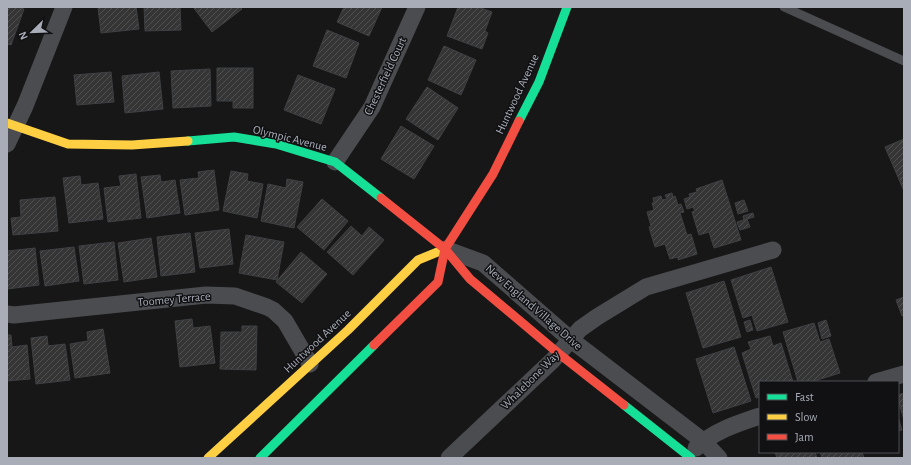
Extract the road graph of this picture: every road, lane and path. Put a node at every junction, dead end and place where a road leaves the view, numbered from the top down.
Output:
1 (64, 7) edge
2 (417, 7) edge
3 (567, 7) edge
4 (784, 7) edge
5 (904, 61) edge
6 (11, 124) edge
7 (7, 144) edge
8 (335, 162) junction
9 (445, 249) junction
10 (773, 250) dead end
11 (7, 314) edge
12 (570, 340) junction
13 (558, 353) junction
14 (310, 364) junction
15 (904, 374) edge
16 (880, 381) edge
17 (759, 416) edge
18 (703, 441) junction
19 (688, 457) edge
20 (208, 458) edge
21 (260, 458) edge
22 (449, 458) edge
23 (719, 458) edge

1 - 6 street
2 - 8 street, Chesterfield Court
3 - 9 street, Huntwood Avenue
4 - 5 lane
6 - 7 street
6 - 8 street, Olympic Avenue
8 - 9 street, Olympic Avenue
9 - 12 street, New England Village Drive
9 - 13 street, New England Village Drive
9 - 14 street, Huntwood Avenue
9 - 21 street, Huntwood Avenue
10 - 12 street, Whalebone Way
11 - 14 street, Toomey Terrace
12 - 13 street, Whalebone Way
12 - 18 street, New England Village Drive
13 - 19 street, New England Village Drive
13 - 22 street, Whalebone Way
14 - 20 street, Huntwood Avenue
15 - 16 street
17 - 18 street
18 - 19 street
18 - 23 street, New England Village Drive

